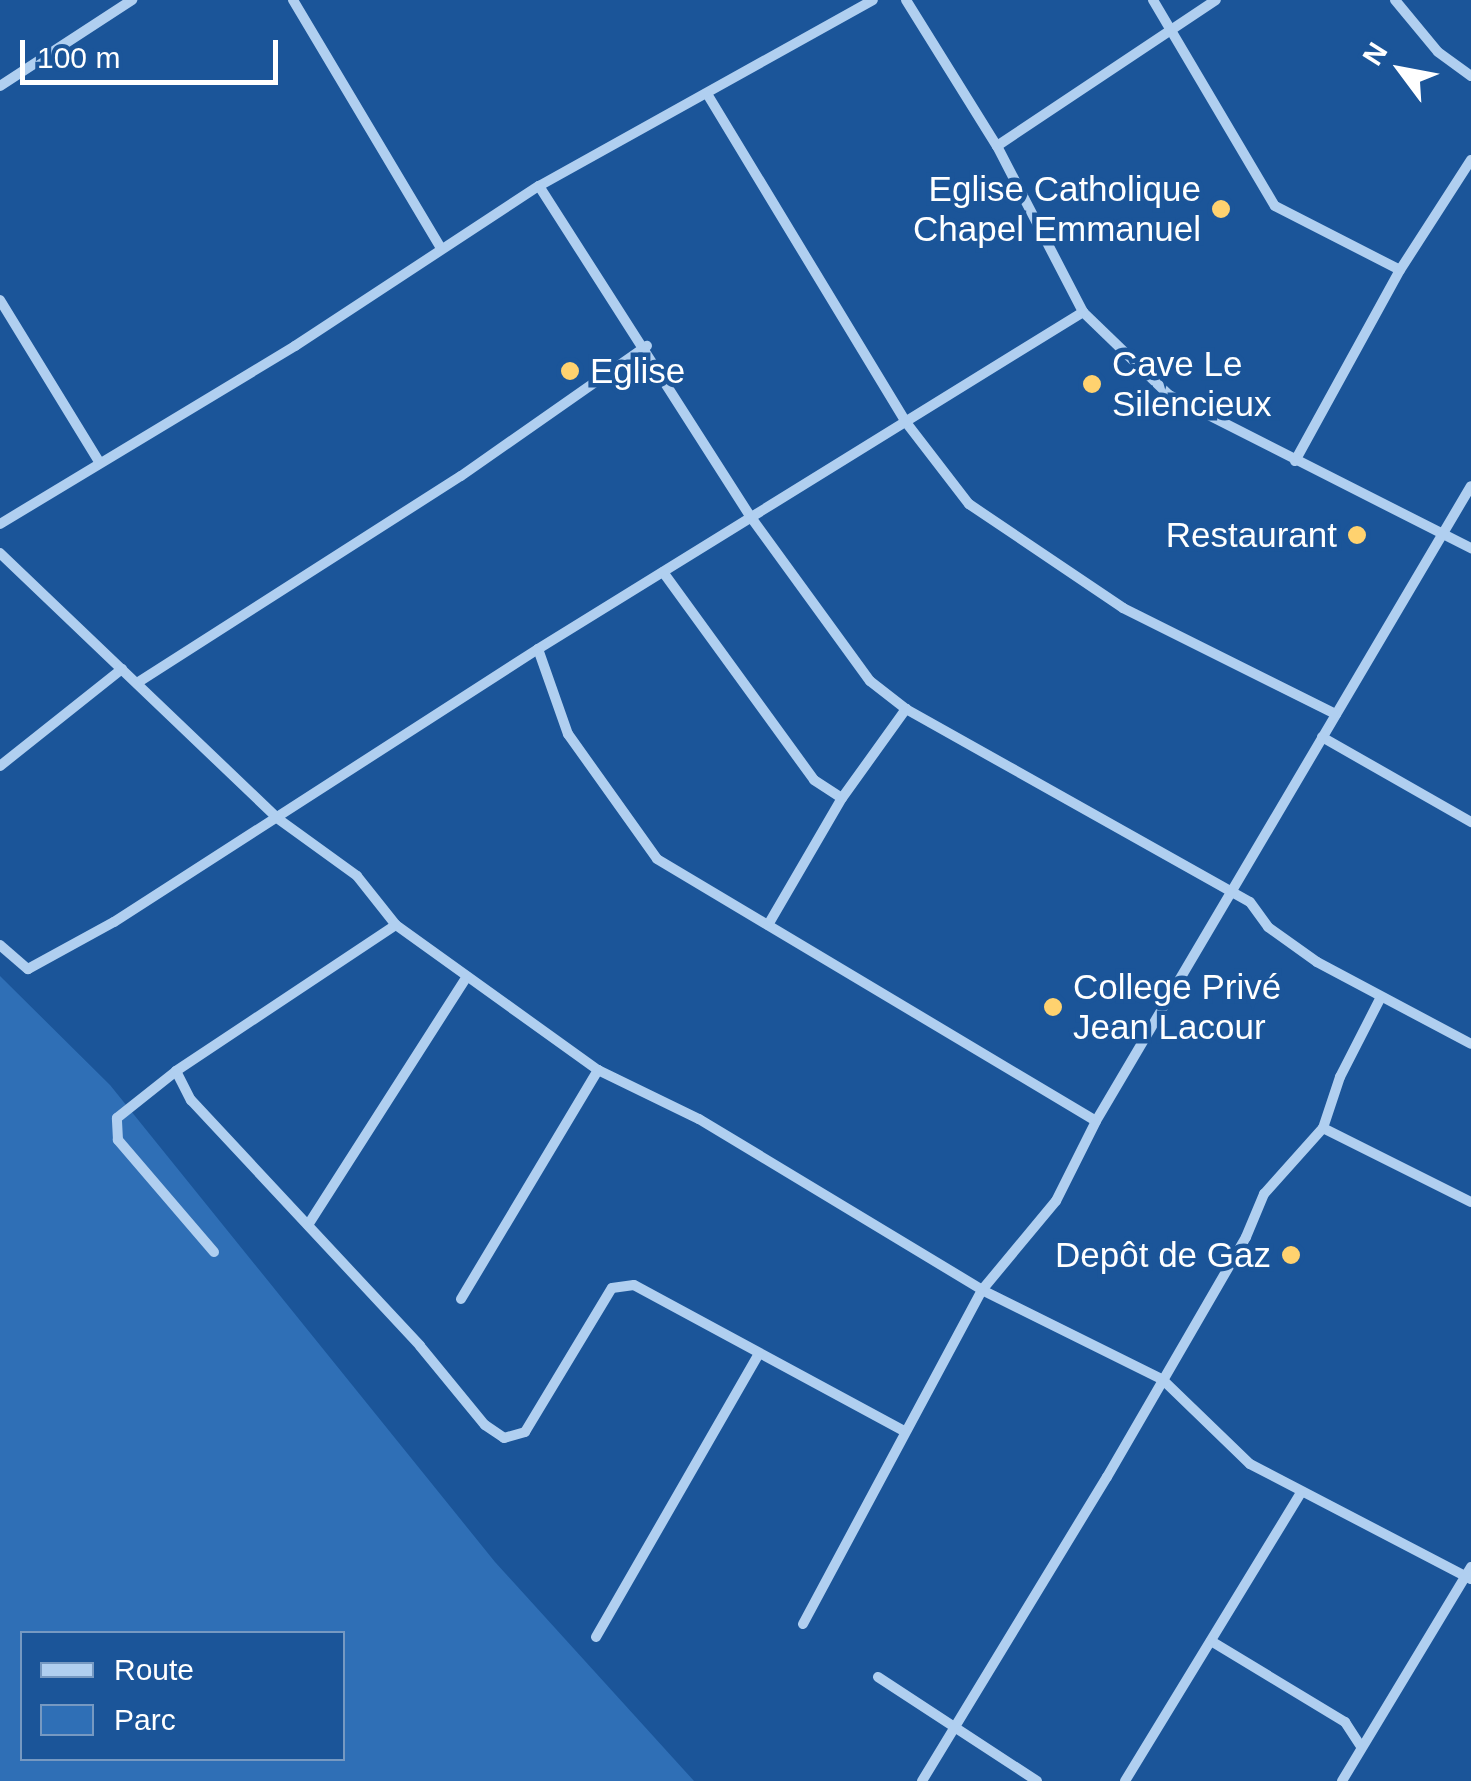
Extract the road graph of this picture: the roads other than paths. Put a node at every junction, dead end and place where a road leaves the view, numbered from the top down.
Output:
1 (132, 0) edge
2 (292, 0) edge
3 (874, 0) edge
4 (906, 0) edge
5 (1153, 0) edge
6 (1216, 0) edge
7 (1396, 0) edge
8 (1174, 29) junction
9 (1471, 76) edge
10 (0, 86) edge
11 (709, 97) junction
12 (997, 146) junction
13 (1471, 160) edge
14 (539, 186) junction
15 (440, 247) junction
16 (1400, 270) junction
17 (0, 300) edge
18 (1083, 312) junction
19 (647, 346) junction
20 (905, 421) junction
21 (98, 460) junction
22 (1294, 460) junction
23 (1471, 486) edge
24 (750, 516) junction
25 (0, 524) edge
26 (1438, 535) junction
27 (1471, 548) edge
28 (0, 553) edge
29 (663, 572) junction
30 (538, 649) junction
31 (122, 668) junction
32 (137, 683) junction
33 (906, 710) junction
34 (1336, 714) junction
35 (1322, 737) junction
36 (0, 766) edge
37 (842, 798) junction
38 (277, 818) junction
39 (1471, 822) edge
40 (1231, 892) junction
41 (396, 925) junction
42 (768, 925) junction
43 (0, 945) edge
44 (467, 976) junction
45 (1381, 997) junction
46 (1471, 1044) edge
47 (598, 1070) junction
48 (176, 1071) junction
49 (1096, 1122) junction
50 (1323, 1128) junction
51 (1471, 1202) edge
52 (308, 1225) junction
53 (214, 1252) dead end
54 (982, 1290) junction
55 (461, 1299) dead end
56 (760, 1354) junction
57 (1163, 1380) junction
58 (904, 1432) junction
59 (1300, 1494) junction
60 (1469, 1574) edge
61 (803, 1624) dead end
62 (596, 1637) dead end
63 (1211, 1641) junction
64 (878, 1678) dead end
65 (954, 1722) junction
66 (1360, 1745) junction
67 (922, 1781) edge
68 (1036, 1781) edge
69 (1126, 1781) edge
70 (1342, 1781) edge

1 - 10 street
2 - 15 street
3 - 11 street
4 - 12 street
5 - 8 street
6 - 8 street
7 - 9 street
8 - 12 street
8 - 16 street
11 - 14 street
11 - 20 street
12 - 18 street
13 - 16 street
14 - 15 street
14 - 19 street
15 - 21 street
16 - 22 street
17 - 21 street
18 - 20 street
18 - 22 street
19 - 24 street
19 - 32 street
20 - 24 street
20 - 34 street
21 - 25 street
22 - 26 street
23 - 26 street
24 - 29 street
24 - 33 street
26 - 27 street
26 - 34 street
28 - 31 street
29 - 30 street
29 - 37 street
30 - 38 street
30 - 42 street
31 - 32 street
31 - 36 street
32 - 38 street
33 - 37 street
33 - 40 street
34 - 35 street
35 - 39 street
35 - 40 street
37 - 42 street
38 - 41 street
38 - 43 street
40 - 45 street
40 - 49 street
41 - 44 street
41 - 48 street
42 - 49 street
44 - 47 street
44 - 52 street
45 - 46 street
45 - 50 street
47 - 54 street
47 - 55 street
48 - 52 street
48 - 53 street
49 - 54 street
50 - 51 street
50 - 57 street
52 - 56 street
54 - 57 street
54 - 58 street
56 - 58 street
56 - 62 street
57 - 59 street
57 - 65 street
58 - 61 street
59 - 60 street
59 - 63 street
60 - 66 street
63 - 66 street
63 - 69 street
64 - 65 street
65 - 67 street
65 - 68 street
66 - 70 street

